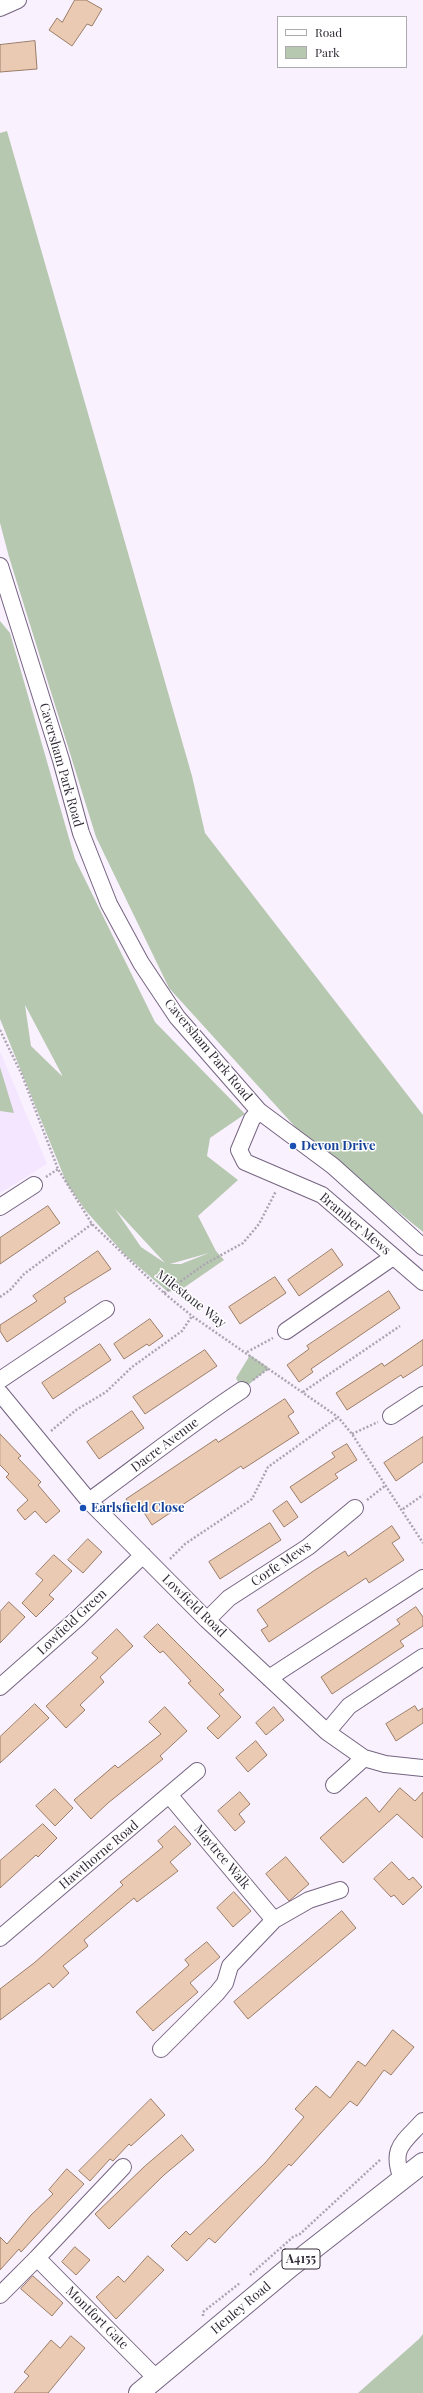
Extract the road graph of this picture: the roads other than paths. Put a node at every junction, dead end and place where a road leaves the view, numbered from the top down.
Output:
1 (18, 0) edge
2 (0, 8) edge
3 (0, 566) edge
4 (5, 603) edge
5 (259, 1111) junction
6 (34, 1185) dead end
7 (0, 1207) edge
8 (423, 1247) edge
9 (393, 1256) junction
10 (423, 1282) edge
11 (106, 1309) dead end
12 (286, 1331) road end
13 (0, 1380) edge
14 (242, 1390) dead end
15 (0, 1393) edge
16 (423, 1395) edge
17 (391, 1416) road end
18 (89, 1501) junction
19 (355, 1508) road end
20 (143, 1554) junction
21 (423, 1578) edge
22 (207, 1620) junction
23 (423, 1657) edge
24 (269, 1678) junction
25 (0, 1687) edge
26 (327, 1732) junction
27 (364, 1758) junction
28 (423, 1768) edge
29 (197, 1770) dead end
30 (334, 1785) dead end
31 (170, 1796) junction
32 (340, 1890) dead end
33 (274, 1920) junction
34 (0, 1938) edge
35 (161, 2048) dead end
36 (423, 2121) edge
37 (423, 2163) edge
38 (123, 2167) dead end
39 (402, 2178) junction
40 (37, 2258) junction
41 (0, 2295) edge
42 (156, 2378) junction
43 (139, 2393) edge

1 - 2 street
3 - 4 street, Caversham Park Road
4 - 5 street, Caversham Park Road
5 - 8 street, Caversham Park Road
5 - 9 street, Bramber Mews
6 - 7 street
9 - 10 street, Bramber Mews
9 - 12 street
11 - 13 street
14 - 18 street, Dacre Avenue
15 - 18 street, Lowfield Road
16 - 17 street
18 - 20 street, Lowfield Road
19 - 22 street, Corfe Mews
20 - 22 street, Lowfield Road
20 - 25 street, Lowfield Green
21 - 24 street
22 - 24 street, Lowfield Road
23 - 26 street
24 - 26 street, Lowfield Road
26 - 27 street, Lowfield Road
27 - 28 street, Lowfield Road
27 - 30 street
29 - 31 street, Hawthorne Road
31 - 33 street, Maytree Walk
31 - 34 street, Hawthorne Road
32 - 33 street
33 - 35 street
36 - 39 street
37 - 39 main road, Henley Road / A4155
38 - 40 street
39 - 42 main road, Henley Road / A4155
40 - 41 street
40 - 42 street, Montfort Gate
42 - 43 main road, Henley Road / A4155

